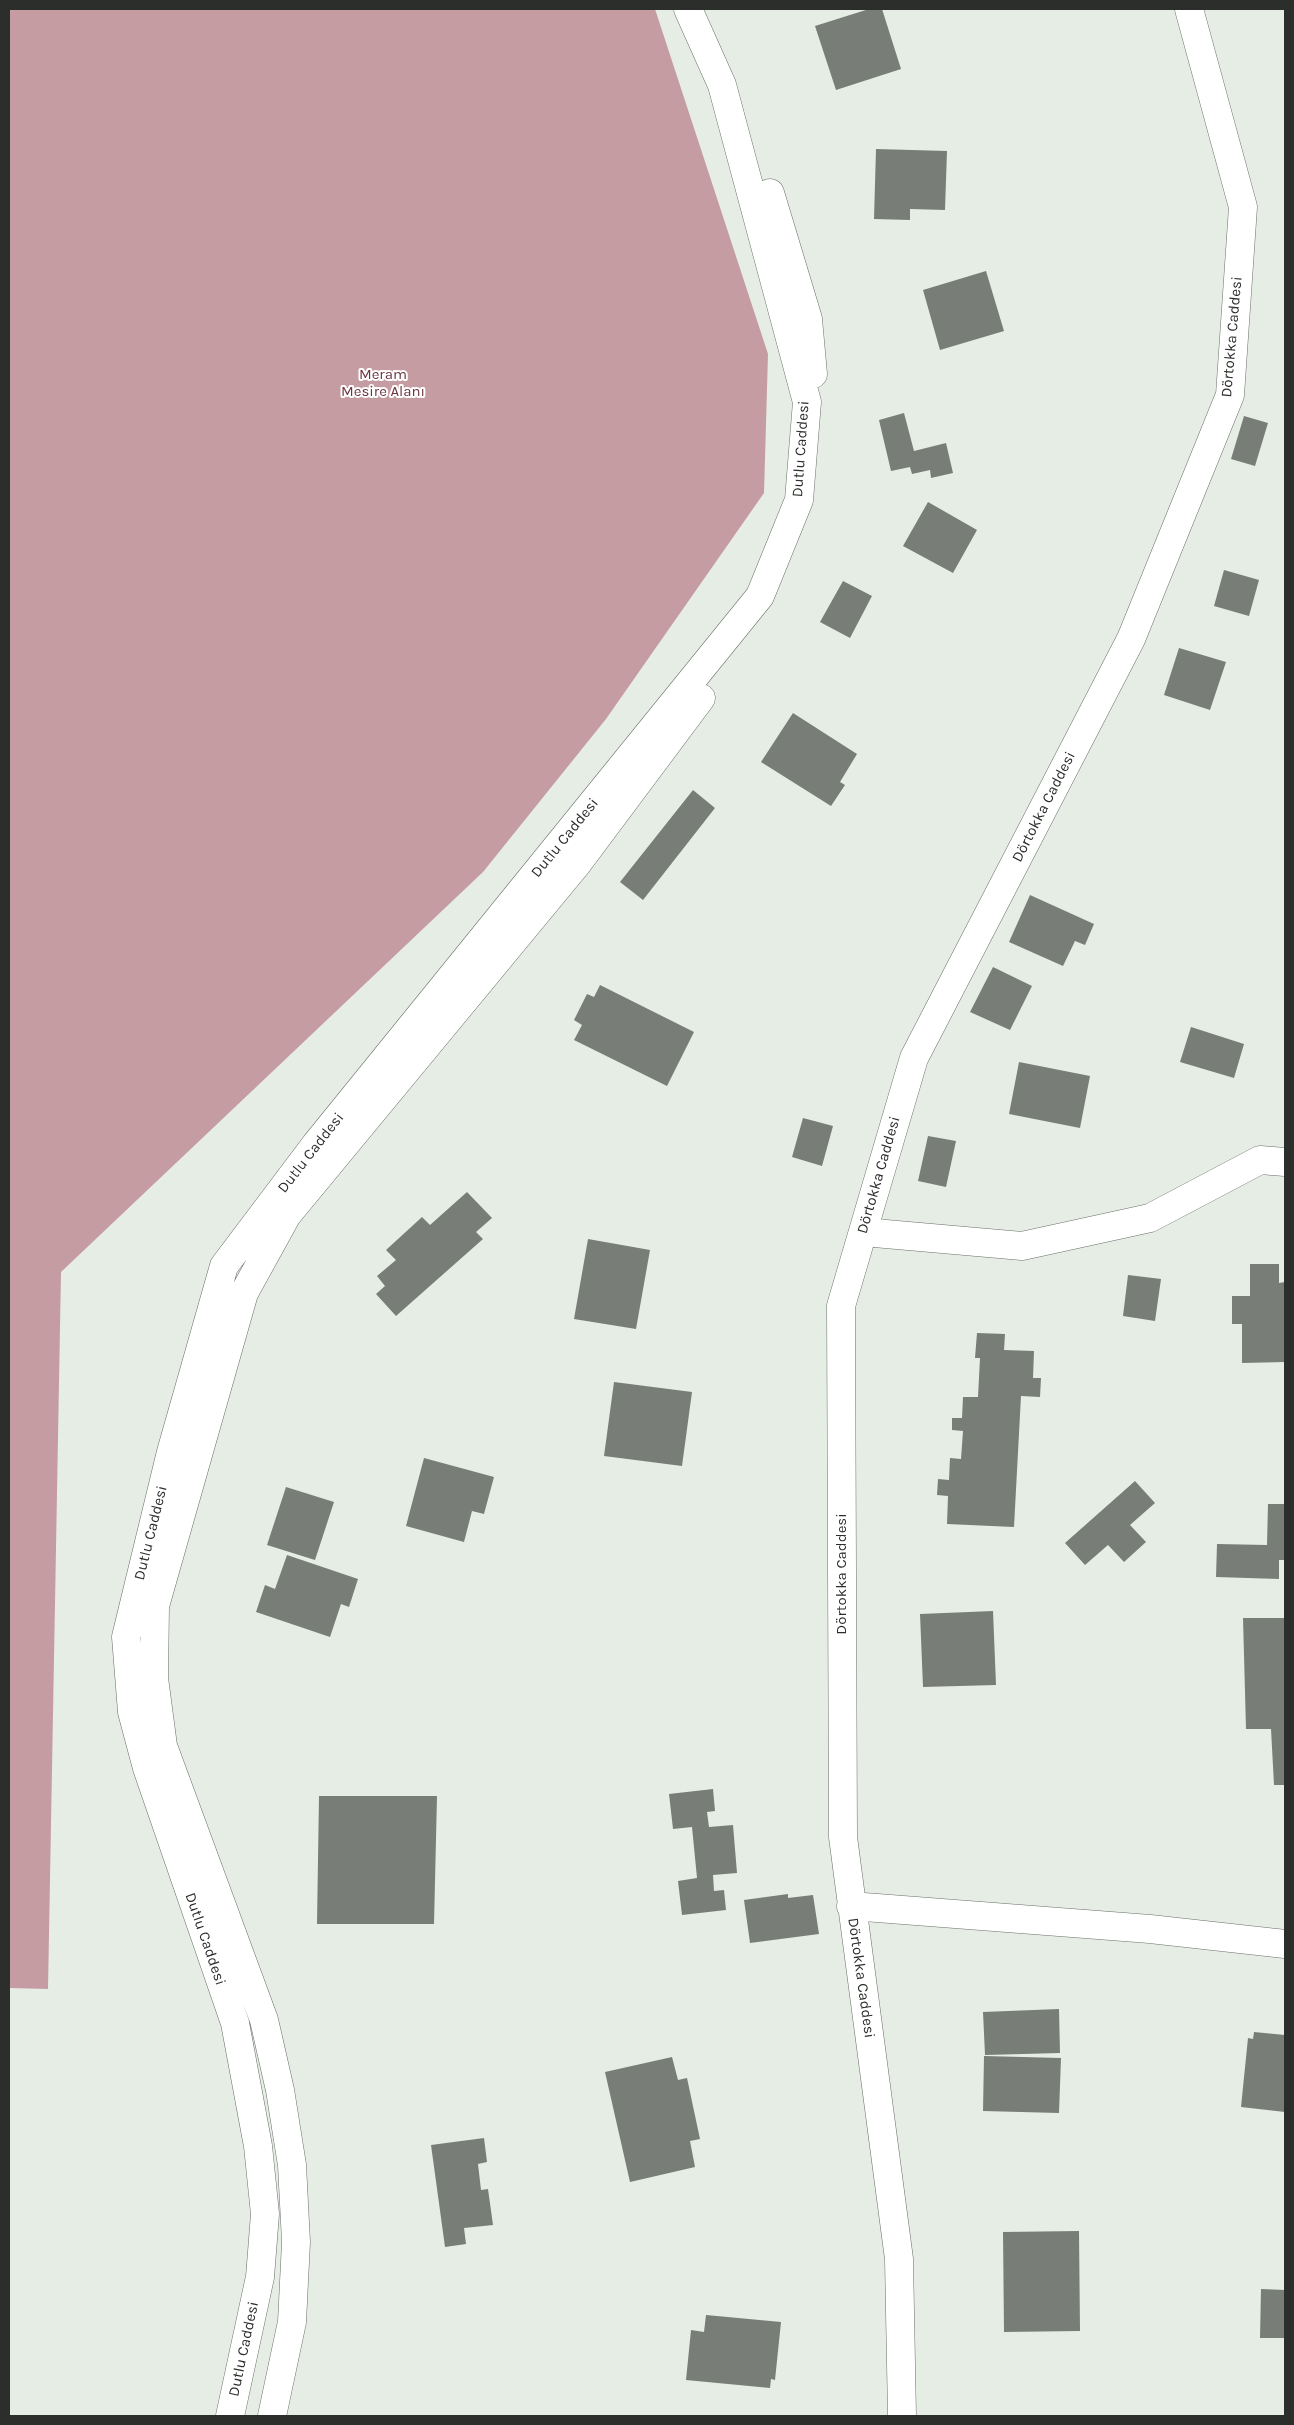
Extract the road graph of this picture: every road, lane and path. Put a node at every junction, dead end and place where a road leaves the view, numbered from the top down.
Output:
1 (688, 9) edge
2 (707, 9) edge
3 (1189, 9) edge
4 (1285, 1162) edge
5 (863, 1232) junction
6 (852, 1906) junction
7 (1285, 1944) edge
8 (230, 2416) edge
9 (272, 2416) edge
10 (902, 2416) edge

1 - 8 main road, Dutlu Caddesi
2 - 9 main road, Dutlu Caddesi
3 - 5 main road, Dörtokka Caddesi
4 - 5 main road
5 - 6 main road, Dörtokka Caddesi
6 - 7 main road
6 - 10 main road, Dörtokka Caddesi

